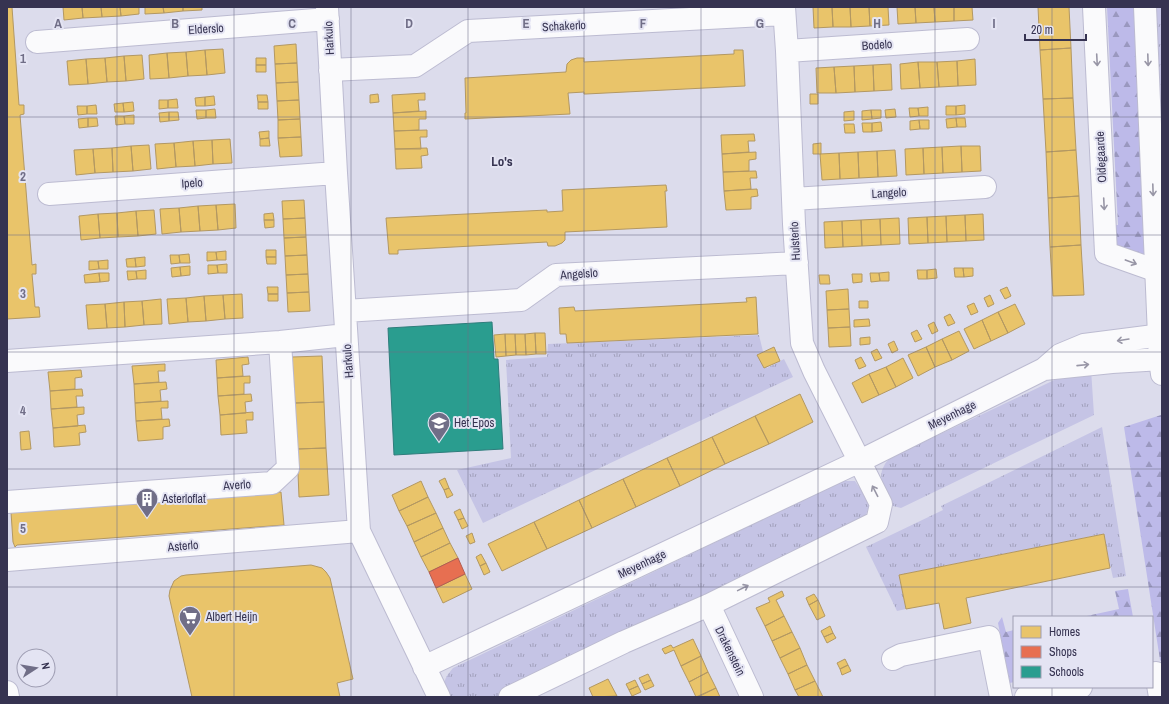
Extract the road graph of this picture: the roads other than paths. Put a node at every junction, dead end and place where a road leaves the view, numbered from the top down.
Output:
1 (1094, 7) edge
2 (1145, 7) edge
3 (784, 11) edge
4 (328, 13) edge
5 (968, 39) dead end
6 (37, 42) dead end
7 (787, 51) junction
8 (330, 70) junction
9 (336, 173) junction
10 (985, 187) dead end
11 (49, 194) dead end
12 (793, 199) junction
13 (796, 263) junction
14 (1157, 271) junction
15 (344, 311) junction
16 (346, 335) junction
17 (1160, 335) edge
18 (280, 342) junction
19 (7, 361) edge
20 (1161, 364) edge
21 (1044, 369) junction
22 (860, 461) junction
23 (7, 502) edge
24 (358, 531) junction
25 (7, 560) edge
26 (708, 605) junction
27 (893, 659) dead end
28 (424, 667) junction
29 (1154, 673) edge
30 (1076, 688) edge
31 (548, 689) edge
32 (7, 692) edge
33 (8, 697) edge
34 (439, 697) edge
35 (510, 697) edge
36 (752, 697) edge
37 (1001, 697) edge
38 (1026, 697) edge
39 (1160, 697) edge

1 -> 14 street, Oldegaarde
2 -> 14 street
3 - 7 street, Hulsterlo
3 - 8 street, Schakerlo
4 - 6 street, Elderslo
4 - 8 street, Harkulo
5 - 7 street, Bodelo
7 - 12 street, Hulsterlo
8 - 9 street, Harkulo
9 - 11 street, Ipelo
9 - 15 street, Harkulo
10 - 12 street, Langelo
12 - 13 street, Hulsterlo
13 - 15 street, Angelslo
13 - 22 street, Hulsterlo
14 - 17 street
15 - 16 street, Harkulo
16 - 18 street
16 - 24 street, Harkulo
17 - 20 street
17 -> 21 street, Meyenhage
18 - 19 street
18 - 23 street, Averlo
21 -> 20 street, Meyenhage
21 - 22 street, Meyenhage
26 -> 22 street
22 - 28 street, Meyenhage
24 - 25 street, Asterlo
24 - 28 street, Harkulo
26 - 31 street
26 - 36 street, Drakenstein
27 - 37 street
28 - 34 street, Harkulo
29 - 39 street
30 - 38 street
31 - 35 street
32 - 33 street

